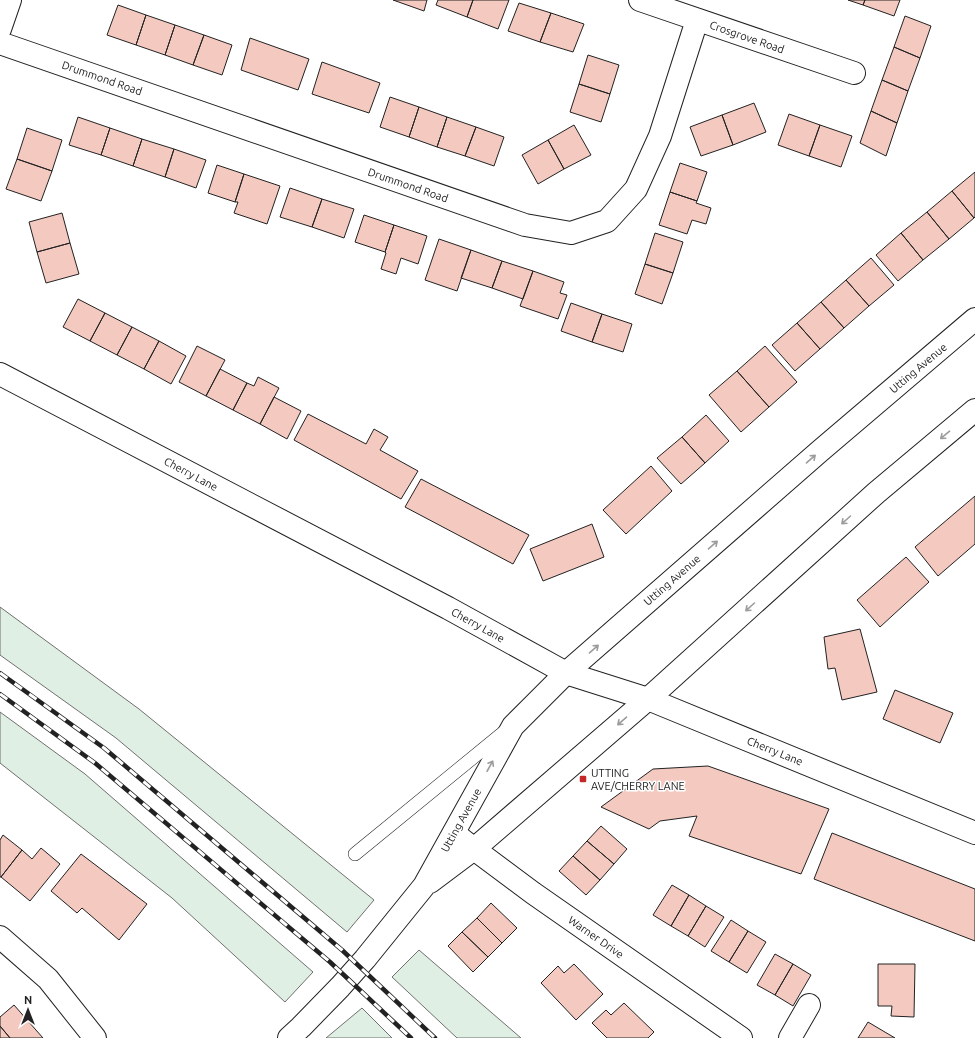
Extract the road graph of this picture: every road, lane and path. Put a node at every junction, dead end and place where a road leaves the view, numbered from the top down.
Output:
1 (10, 0) edge
2 (640, 0) edge
3 (697, 20) junction
4 (0, 29) edge
5 (0, 43) edge
6 (854, 73) dead end
7 (975, 319) edge
8 (0, 374) edge
9 (975, 410) edge
10 (566, 673) junction
11 (648, 699) junction
12 (512, 726) junction
13 (454, 833) junction
14 (975, 833) edge
15 (474, 849) junction
16 (355, 854) dead end
17 (424, 886) junction
18 (0, 937) edge
19 (809, 1005) dead end
20 (95, 1038) edge
21 (289, 1038) edge
22 (741, 1038) edge
23 (790, 1038) edge

1 - 4 street
2 - 3 street, Crosgrove Road
3 - 5 street, Drummond Road
3 - 6 street, Crosgrove Road
10 -> 7 street, Utting Avenue
8 - 10 street, Cherry Lane
9 -> 11 street, Utting Avenue
10 - 11 street, Cherry Lane
10 - 12 street, Utting Avenue
11 - 14 street, Cherry Lane
11 -> 15 street, Utting Avenue
13 -> 12 street, Utting Avenue
12 - 16 lane
13 - 15 street, Warner Drive
13 - 17 street, Utting Avenue
15 - 17 street, Utting Avenue
15 - 22 street, Warner Drive
17 - 21 street, Utting Avenue
18 - 20 street
19 - 23 street

